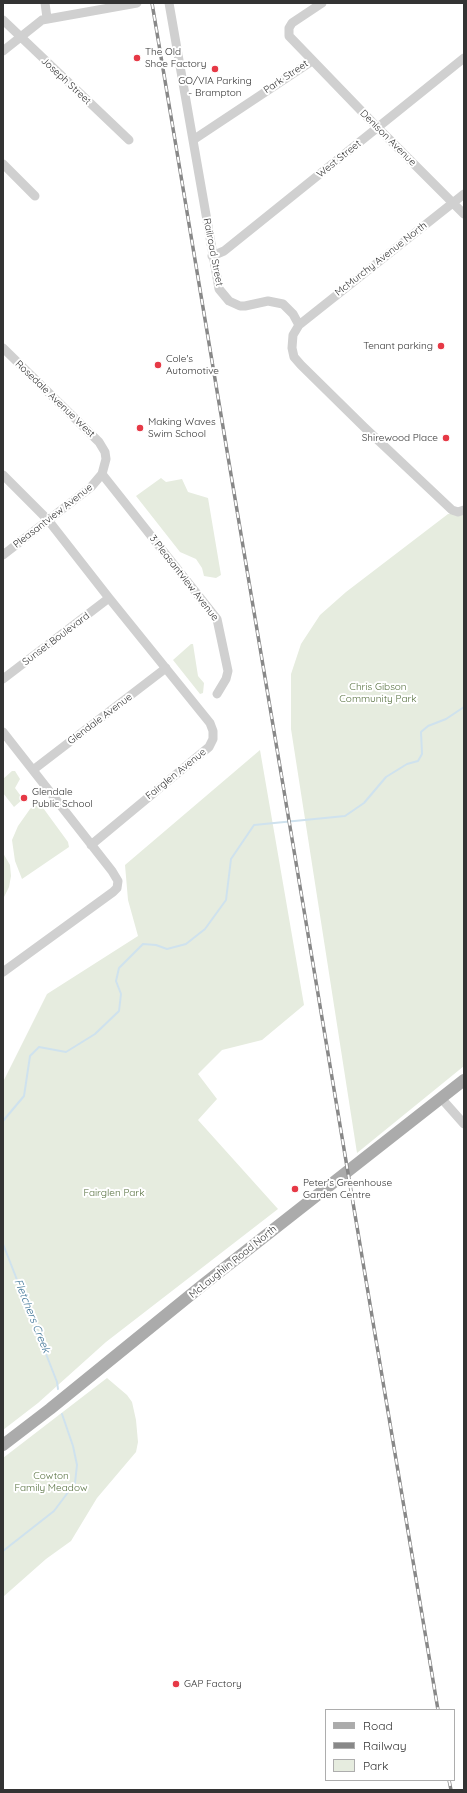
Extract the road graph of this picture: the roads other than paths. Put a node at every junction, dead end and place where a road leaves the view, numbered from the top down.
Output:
1 (45, 3) edge
2 (137, 3) edge
3 (169, 3) edge
4 (322, 3) edge
5 (47, 18) junction
6 (3, 20) edge
7 (20, 37) junction
8 (3, 51) edge
9 (464, 58) edge
10 (312, 61) junction
11 (377, 128) junction
12 (129, 140) dead end
13 (193, 140) junction
14 (3, 164) edge
15 (464, 194) edge
16 (35, 196) dead end
17 (453, 202) junction
18 (464, 214) edge
19 (212, 256) junction
20 (299, 325) junction
21 (3, 348) edge
22 (3, 474) edge
23 (102, 474) junction
24 (461, 511) edge
25 (48, 520) junction
26 (3, 555) edge
27 (109, 598) junction
28 (166, 668) junction
29 (3, 679) edge
30 (218, 694) dead end
31 (3, 732) edge
32 (33, 770) junction
33 (90, 845) junction
34 (3, 972) edge
35 (464, 1080) edge
36 (441, 1098) junction
37 (464, 1124) edge
38 (3, 1445) edge

1 - 5 street
2 - 5 street
3 - 13 street, Railroad Street
4 - 10 street, Park Street
5 - 7 street
6 - 7 street, Joseph Street
7 - 8 street
7 - 12 street, Joseph Street
9 - 11 street, West Street
10 - 11 street, Denison Avenue
10 - 13 street, Park Street
11 - 17 street, Denison Avenue
11 - 19 street, West Street
13 - 19 street, Railroad Street
14 - 16 street
15 - 17 street, McMurchy Avenue North
17 - 18 street, Denison Avenue
17 - 20 street, McMurchy Avenue North
19 - 20 street, Railroad Street
20 - 24 street
21 - 23 street, Rosedale Avenue West
22 - 25 street, Fairglen Avenue
23 - 25 street, Pleasantview Avenue
23 - 30 street, 3 Pleasantview Avenue
25 - 26 street, Pleasantview Avenue
25 - 27 street, Fairglen Avenue
27 - 28 street, Fairglen Avenue
27 - 29 street, Sunset Boulevard
28 - 32 street, Glendale Avenue
28 - 33 street, Fairglen Avenue
31 - 32 street
32 - 33 street
33 - 34 street
35 - 36 main road, McLaughlin Road North
36 - 37 street
36 - 38 main road, McLaughlin Road North

